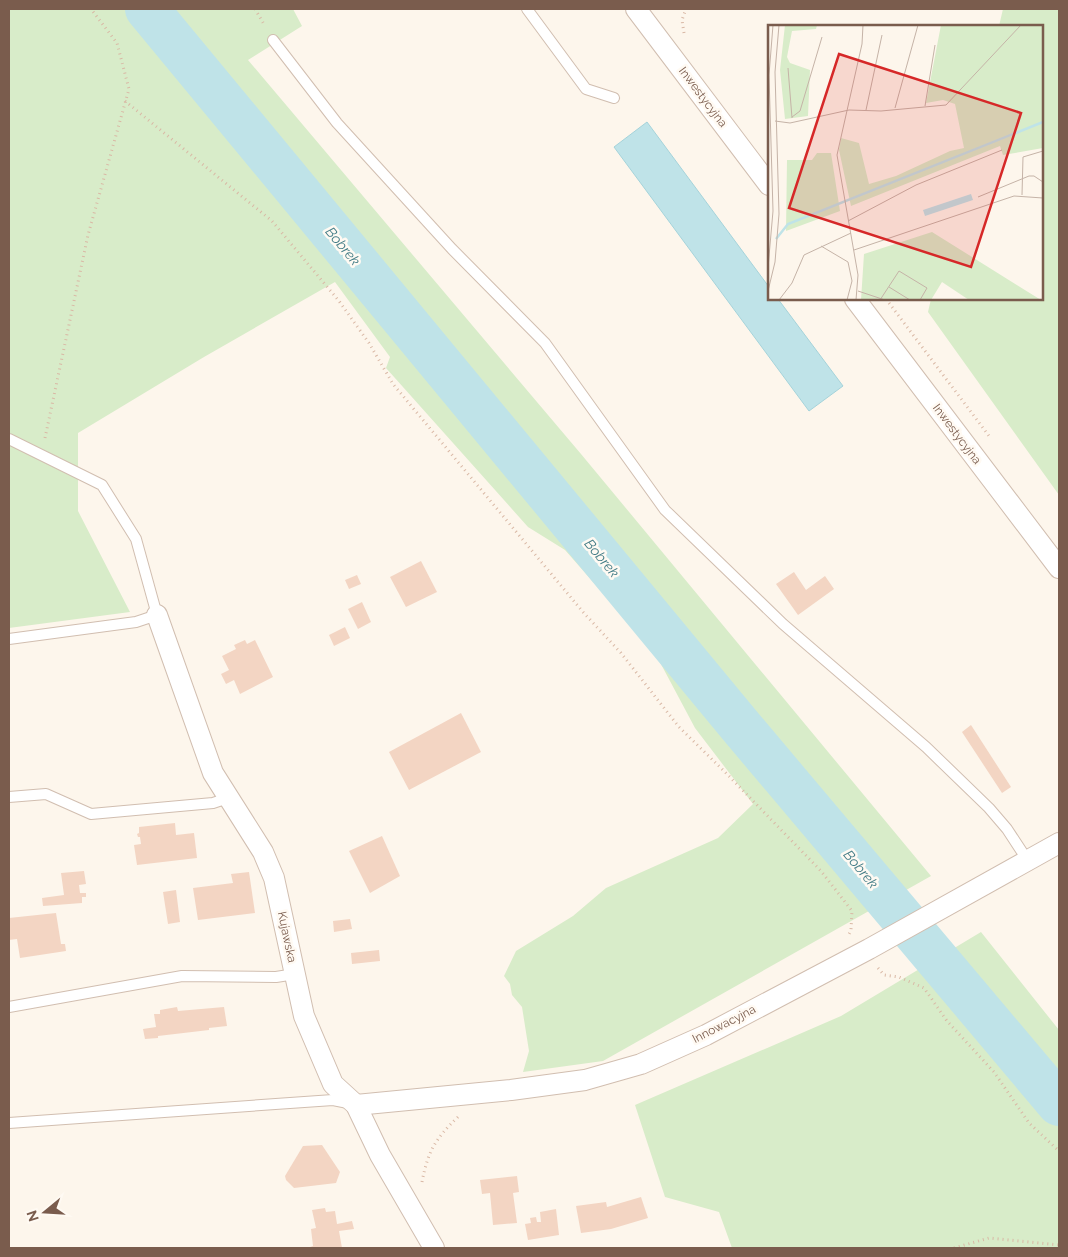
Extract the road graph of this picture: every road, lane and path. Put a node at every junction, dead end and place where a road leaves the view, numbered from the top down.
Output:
1 (91, 9) edge
2 (527, 9) edge
3 (636, 9) edge
4 (686, 9) edge
5 (688, 39) dead end
6 (273, 40) dead end
7 (614, 98) dead end
8 (125, 101) junction
9 (768, 184) edge
10 (856, 300) edge
11 (887, 300) edge
12 (9, 439) edge
13 (993, 441) dead end
14 (42, 456) junction
15 (1059, 568) edge
16 (157, 615) junction
17 (9, 639) edge
18 (9, 797) edge
19 (228, 798) junction
20 (1059, 843) edge
21 (1028, 861) junction
22 (863, 952) junction
23 (295, 974) junction
24 (9, 1007) edge
25 (356, 1105) junction
26 (462, 1114) dead end
27 (9, 1123) edge
28 (1059, 1151) edge
29 (421, 1184) dead end
30 (1059, 1245) edge
31 (434, 1248) edge
32 (954, 1248) edge

1 - 8 path
2 - 7 lane
3 - 9 street, Inwestycyjna
4 - 5 path
6 - 21 lane
8 - 14 path
8 - 22 path
10 - 15 street, Inwestycyjna
11 - 13 path
12 - 14 lane
14 - 16 lane
16 - 17 lane
16 - 19 street, Kujawska
18 - 19 lane
19 - 23 street, Kujawska
20 - 21 street, Innowacyjna
21 - 22 street, Innowacyjna
22 - 25 street, Innowacyjna
22 - 28 path
23 - 24 lane
23 - 25 street, Kujawska
25 - 27 lane
25 - 31 street, Kujawska
26 - 29 path
30 - 32 path

